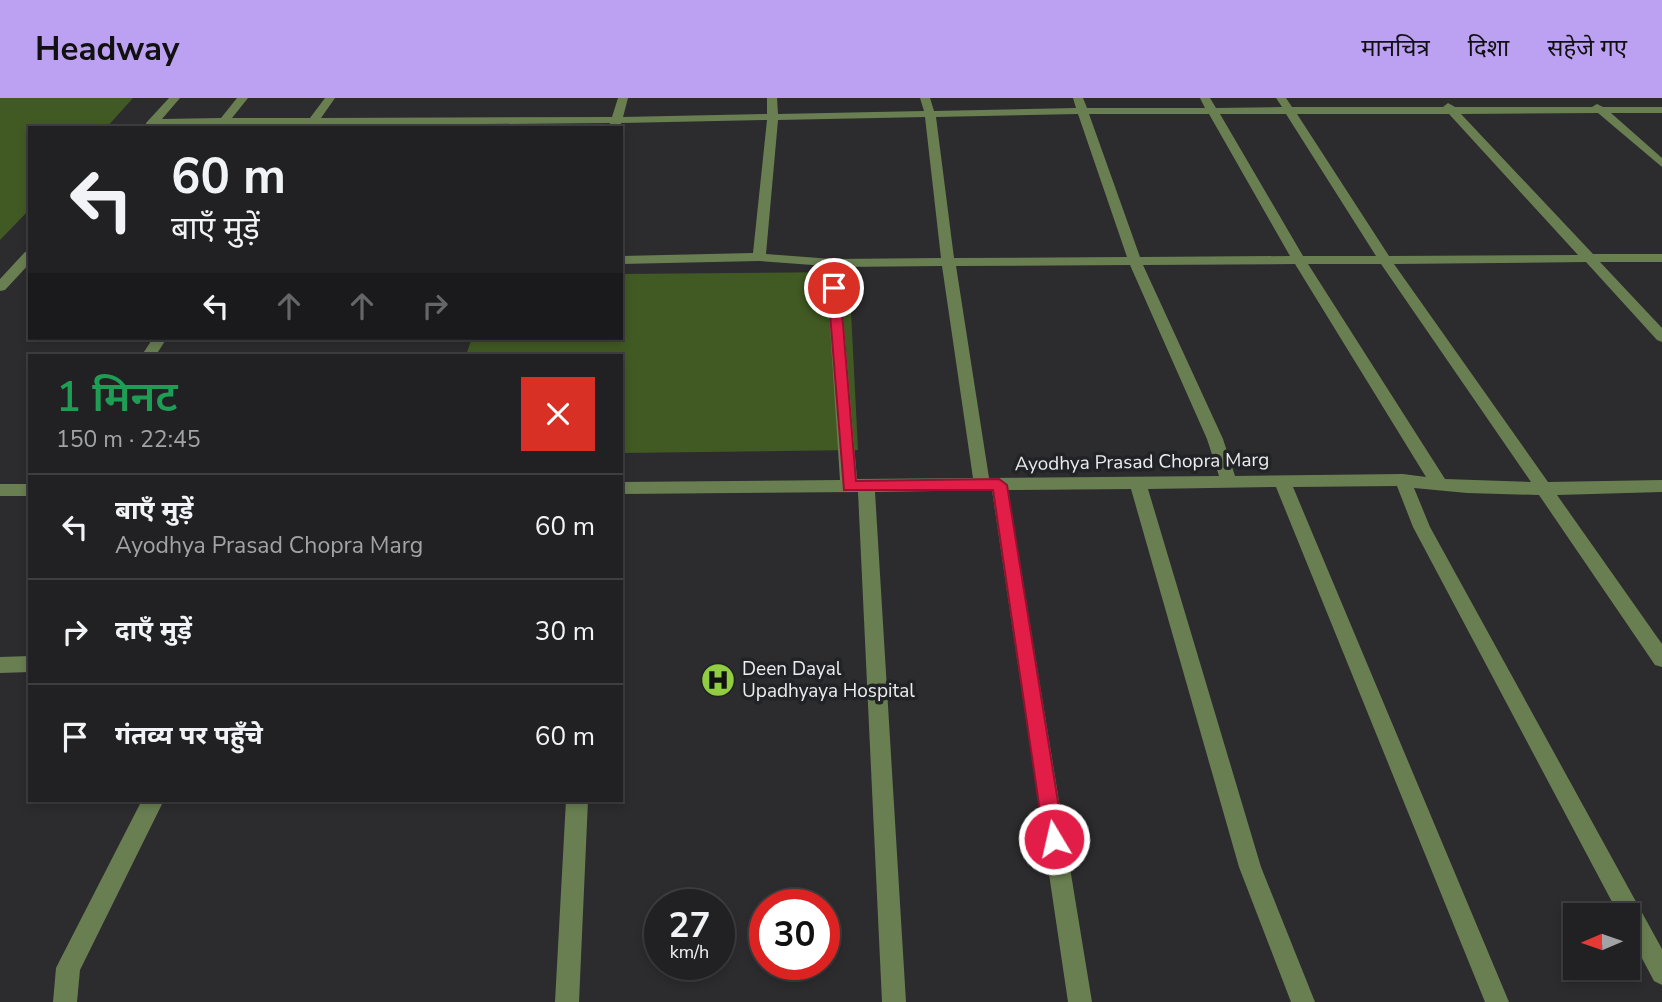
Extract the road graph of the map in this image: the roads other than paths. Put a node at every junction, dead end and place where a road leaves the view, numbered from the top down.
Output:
1 (175, 98) edge
2 (243, 98) edge
3 (330, 98) edge
4 (623, 98) edge
5 (772, 98) edge
6 (925, 98) edge
7 (1205, 98) edge
8 (1281, 98) edge
9 (1440, 98) edge
10 (1587, 98) edge
11 (1080, 105) edge
12 (1451, 109) junction
13 (1601, 110) junction
14 (1662, 110) edge
15 (1213, 111) junction
16 (1291, 111) junction
17 (930, 114) junction
18 (773, 116) junction
19 (312, 123) edge
20 (466, 123) edge
21 (221, 124) edge
22 (615, 124) edge
23 (151, 125) edge
24 (1662, 164) edge
25 (760, 257) junction
26 (1662, 258) edge
27 (28, 260) edge
28 (623, 260) edge
29 (948, 260) junction
30 (1299, 260) junction
31 (1591, 260) junction
32 (1135, 261) junction
33 (1386, 261) junction
34 (832, 262) junction
35 (0, 287) edge
36 (1662, 337) edge
37 (1403, 480) junction
38 (1282, 481) junction
39 (1229, 482) junction
40 (1138, 483) junction
41 (990, 485) junction
42 (1440, 485) junction
43 (857, 486) junction
44 (1662, 486) edge
45 (623, 488) edge
46 (1542, 488) junction
47 (0, 490) edge
48 (28, 490) edge
49 (1662, 659) edge
50 (28, 664) edge
51 (0, 665) edge
52 (152, 802) edge
53 (577, 802) edge
54 (1662, 973) edge
55 (65, 1002) edge
56 (567, 1002) edge
57 (894, 1002) edge
58 (1080, 1002) edge
59 (1303, 1002) edge
60 (1497, 1002) edge

1 - 23 street
2 - 21 street
3 - 19 street
4 - 22 street
5 - 18 street
6 - 17 street
7 - 15 street
8 - 16 street
9 - 12 street
10 - 13 street
11 - 15 street
11 - 17 street
11 - 32 street
12 - 13 street
12 - 16 street
12 - 31 street
13 - 14 street
13 - 24 street
15 - 16 street
15 - 30 street
16 - 33 street
17 - 18 street
17 - 29 street
18 - 22 street
18 - 25 street
19 - 20 street
19 - 21 street
20 - 22 street
21 - 23 street
25 - 28 street
25 - 34 street
26 - 31 street
27 - 35 street
29 - 32 street
29 - 34 street
29 - 41 street
30 - 32 street
30 - 33 street
30 - 42 street
31 - 33 street
31 - 36 street
32 - 39 street
33 - 46 street
34 - 43 street
37 - 38 street, Ayodhya Prasad Chopra Marg
37 - 42 street, Ayodhya Prasad Chopra Marg
37 - 54 street
38 - 39 street, Ayodhya Prasad Chopra Marg
38 - 60 street
39 - 40 street, Ayodhya Prasad Chopra Marg
40 - 41 street, Ayodhya Prasad Chopra Marg
40 - 59 street
41 - 43 street, Ayodhya Prasad Chopra Marg
41 - 58 street
42 - 46 street, Ayodhya Prasad Chopra Marg
43 - 45 street, Ayodhya Prasad Chopra Marg
43 - 57 street
44 - 46 street, Ayodhya Prasad Chopra Marg
46 - 49 street
47 - 48 street
50 - 51 street
52 - 55 street
53 - 56 street

